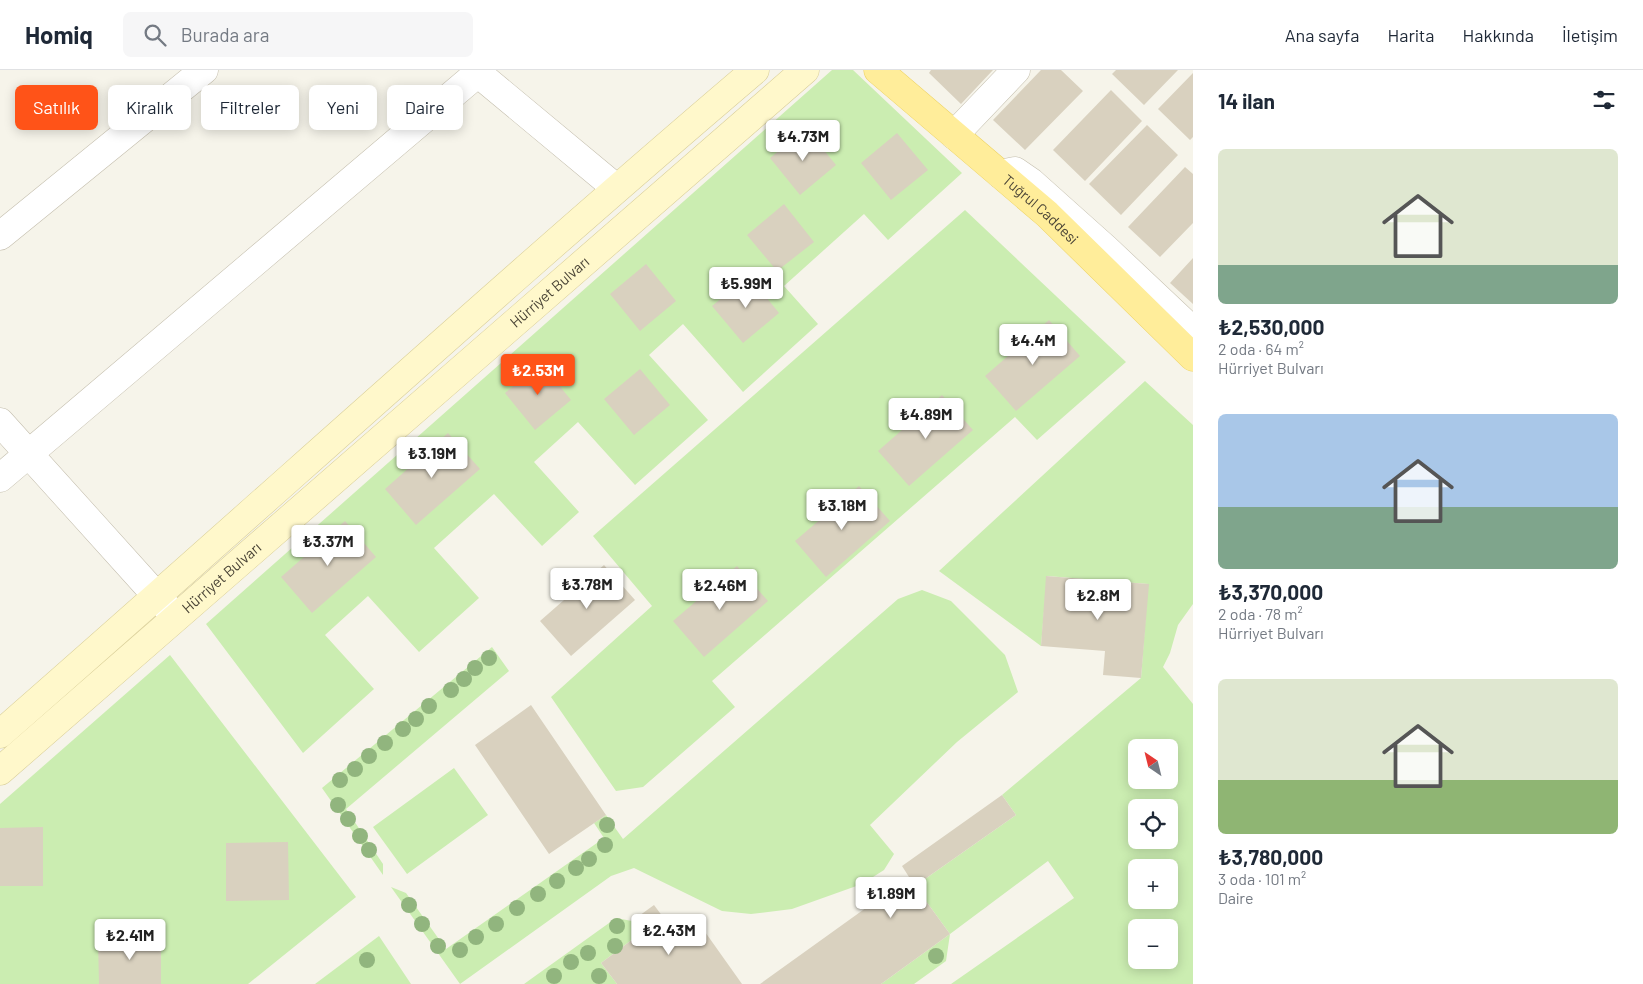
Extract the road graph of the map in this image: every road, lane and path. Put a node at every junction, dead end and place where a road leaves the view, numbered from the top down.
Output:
1 (204, 70) edge
2 (755, 70) edge
3 (805, 70) edge
4 (878, 70) edge
5 (1016, 70) edge
6 (476, 72) edge
7 (954, 135) junction
8 (1000, 174) junction
9 (616, 188) junction
10 (0, 236) edge
11 (1193, 332) edge
12 (1193, 357) edge
13 (0, 422) edge
14 (28, 454) junction
15 (0, 478) edge
16 (157, 597) junction
17 (177, 618) junction
18 (0, 734) edge
19 (0, 771) edge

1 - 10 street
2 - 9 main road, Hürriyet Bulvarı
3 - 17 main road, Hürriyet Bulvarı
4 - 7 main road, Tuğrul Caddesi
5 - 7 street
6 - 9 street
6 - 14 street
7 - 8 main road, Tuğrul Caddesi
8 - 11 street
8 - 12 main road, Tuğrul Caddesi
9 - 16 main road, Hürriyet Bulvarı
13 - 14 street
14 - 15 street
14 - 16 street
16 - 17 street
16 - 18 main road, Hürriyet Bulvarı
17 - 19 main road, Hürriyet Bulvarı

